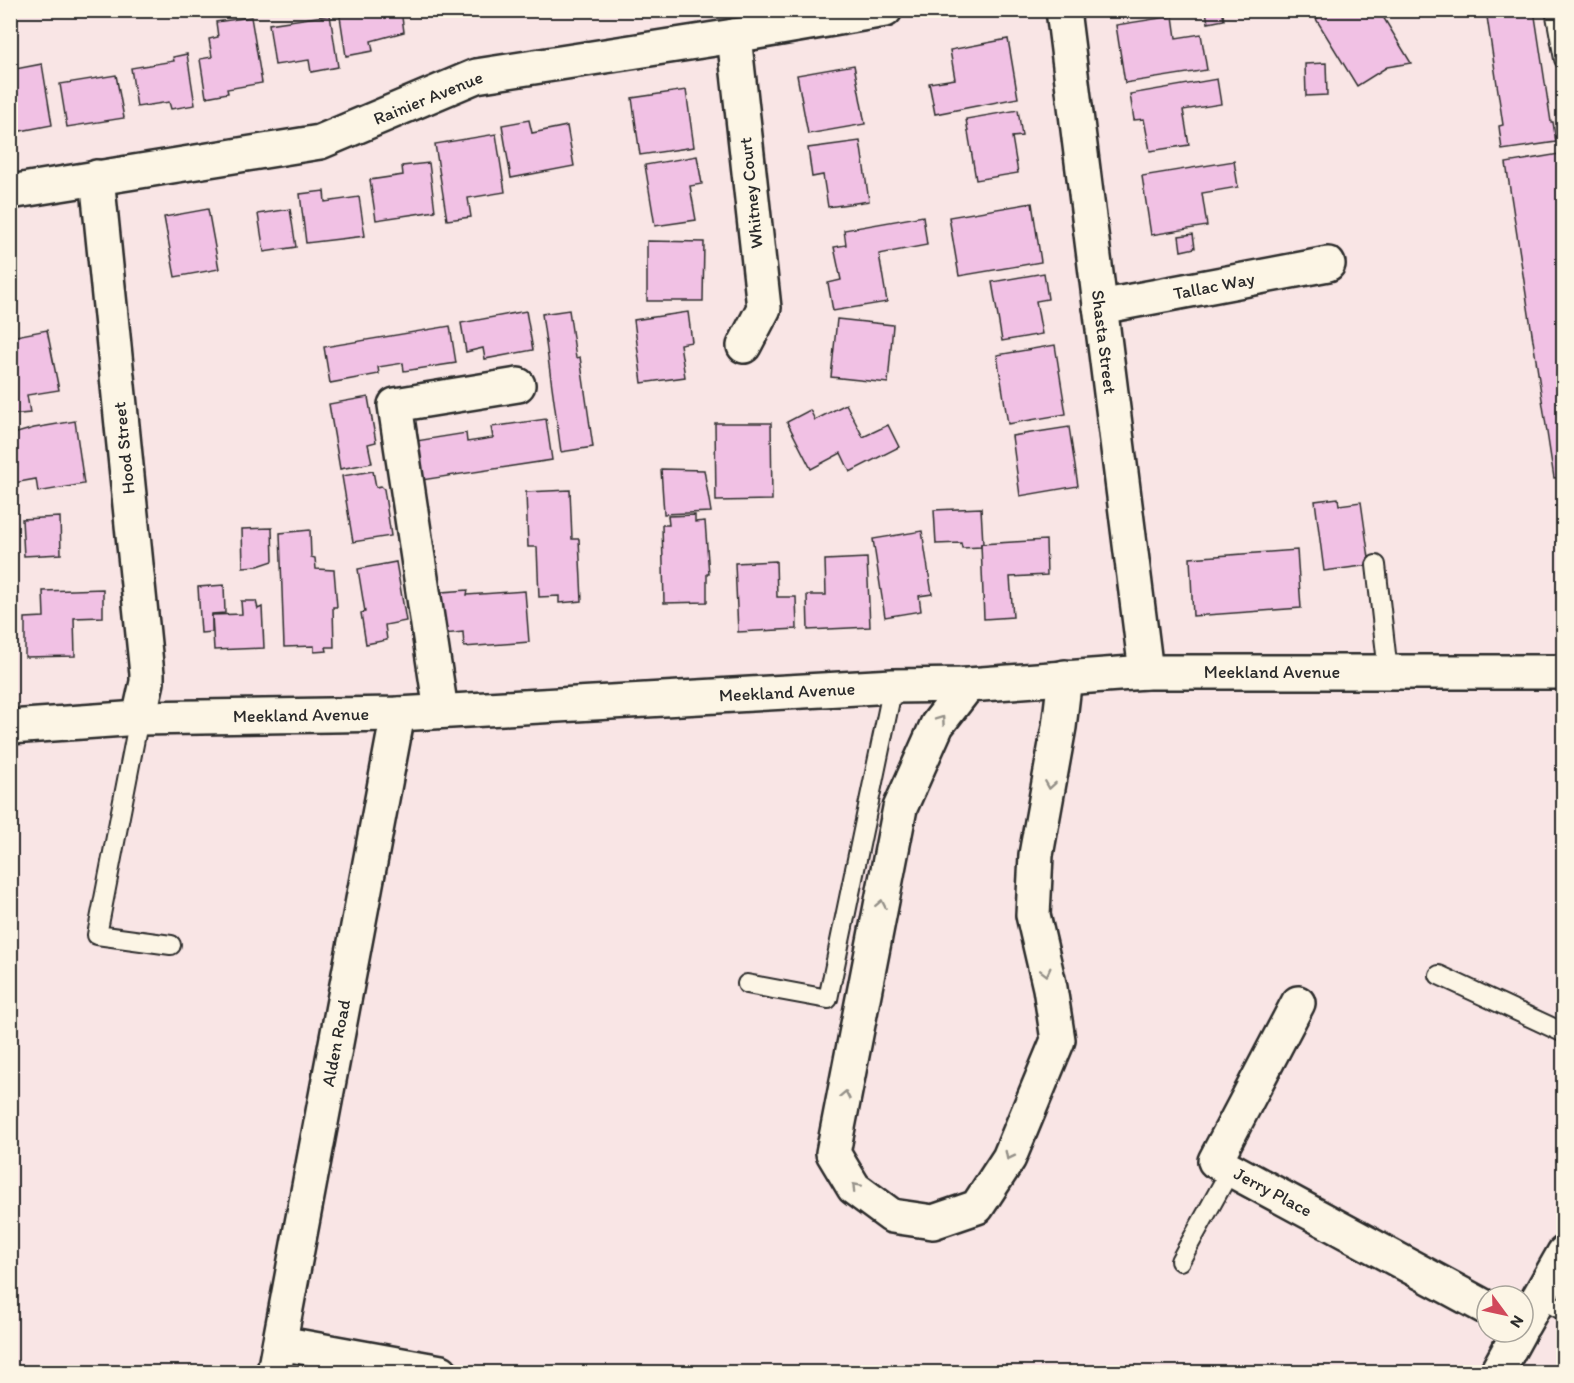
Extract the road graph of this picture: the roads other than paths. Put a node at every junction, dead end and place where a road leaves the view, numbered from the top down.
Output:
1 (885, 10) edge
2 (1063, 10) edge
3 (1555, 10) edge
4 (734, 36) junction
5 (1563, 59) edge
6 (97, 177) junction
7 (10, 192) edge
8 (1328, 264) dead end
9 (1100, 307) junction
10 (744, 346) dead end
11 (518, 386) dead end
12 (1376, 565) dead end
13 (1146, 672) junction
14 (1388, 672) junction
15 (1563, 672) edge
16 (1065, 677) junction
17 (968, 685) junction
18 (893, 686) junction
19 (441, 711) junction
20 (398, 714) junction
21 (139, 718) junction
22 (10, 727) edge
23 (171, 945) dead end
24 (1439, 975) dead end
25 (747, 984) dead end
26 (1298, 1003) dead end
27 (1563, 1033) edge
28 (1231, 1169) junction
29 (1563, 1253) edge
30 (1180, 1261) dead end
31 (1475, 1301) edge
32 (1551, 1304) edge
33 (1535, 1316) edge
34 (1512, 1344) edge
35 (277, 1358) edge
36 (441, 1372) edge
37 (1497, 1372) edge

1 - 4 street, Rainier Avenue
2 - 9 street, Shasta Street
3 - 5 lane
4 - 6 street, Rainier Avenue
4 - 10 street, Whitney Court
6 - 7 street, Rainier Avenue
6 - 21 street, Hood Street
8 - 9 street, Tallac Way
9 - 13 street, Shasta Street
11 - 19 street
12 - 14 lane
13 - 14 street, Meekland Avenue
13 - 16 street, Meekland Avenue
14 - 15 street, Meekland Avenue
16 - 17 street, Meekland Avenue
16 -> 17 street
17 - 18 street, Meekland Avenue
18 - 19 street, Meekland Avenue
18 - 25 lane
19 - 20 street, Meekland Avenue
20 - 21 street, Meekland Avenue
20 - 35 street, Alden Road
21 - 22 street, Meekland Avenue
21 - 23 lane
24 - 27 lane
26 - 28 street, Jerry Place
28 - 30 lane
28 - 31 street, Jerry Place
29 - 32 street
32 - 33 street
34 - 37 street
35 - 36 street

